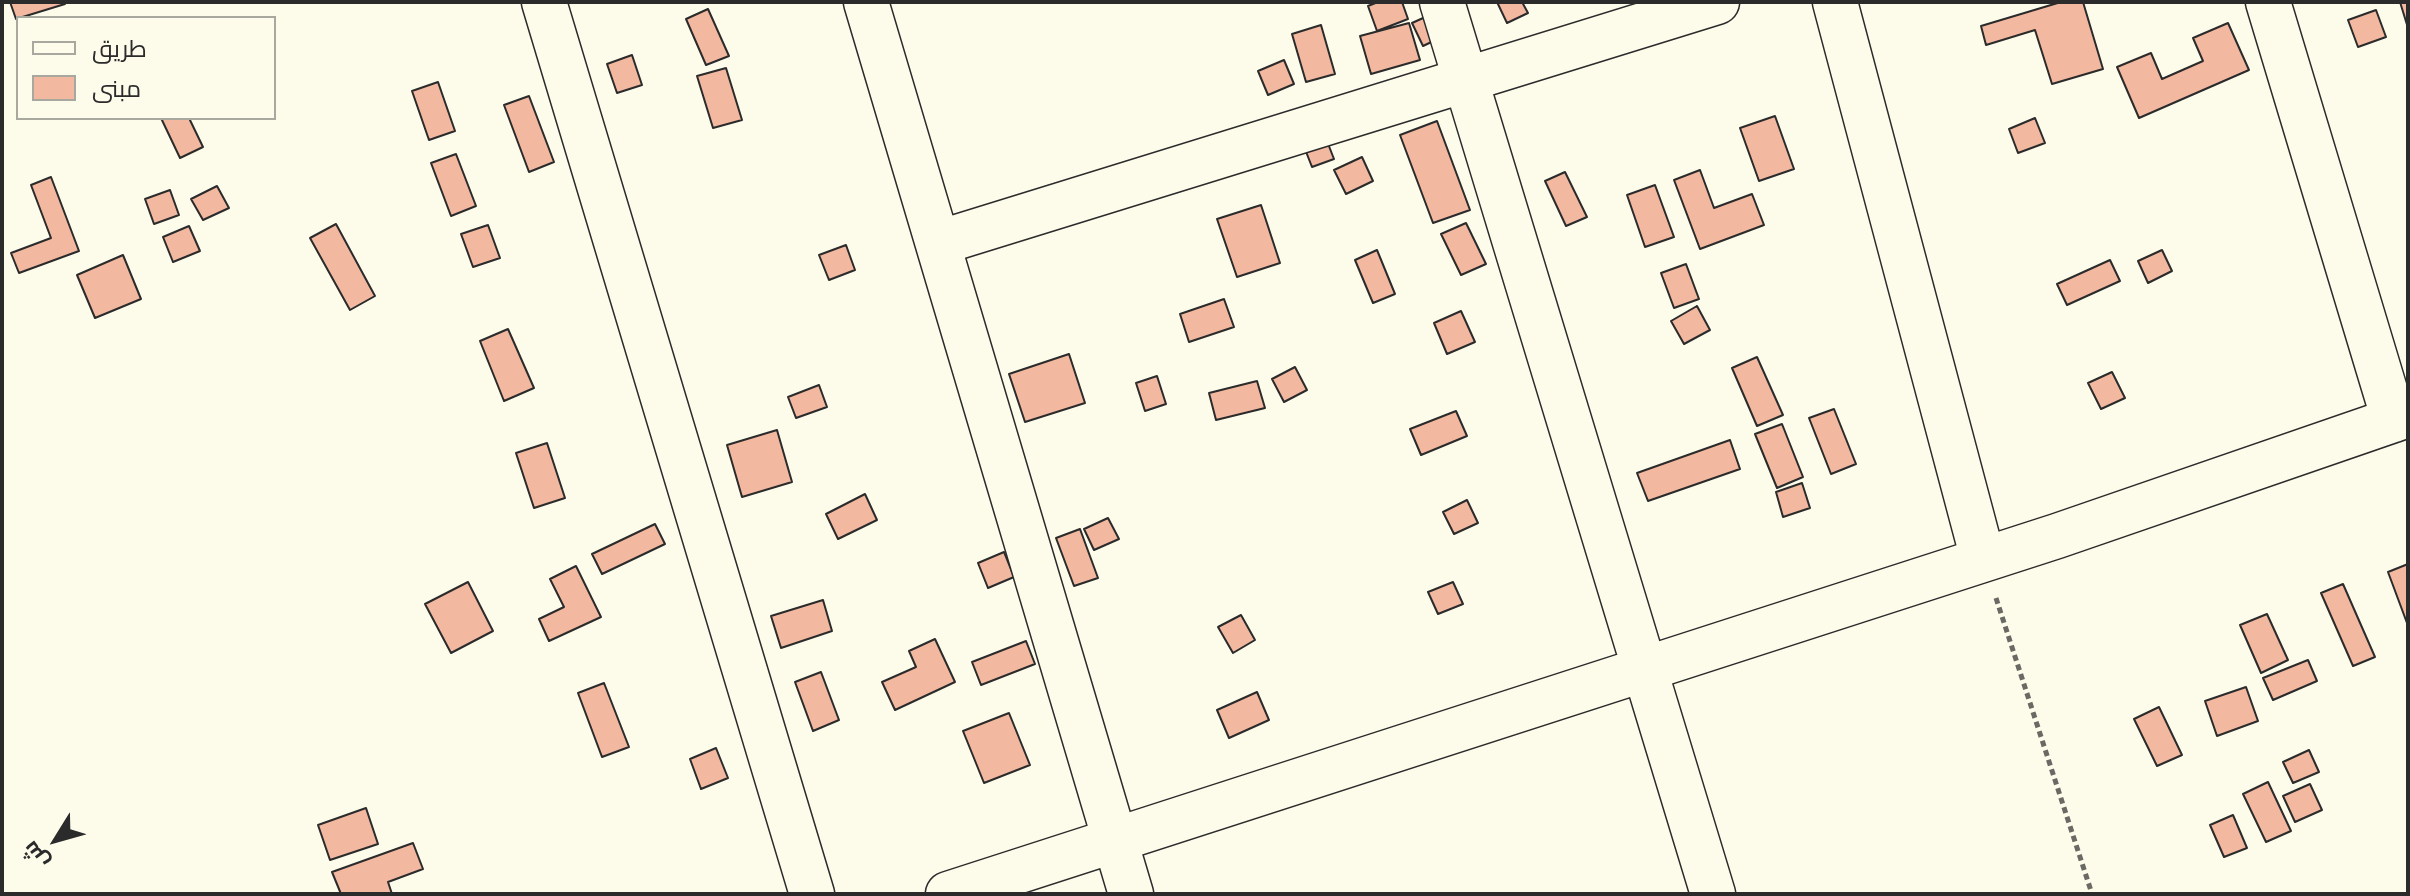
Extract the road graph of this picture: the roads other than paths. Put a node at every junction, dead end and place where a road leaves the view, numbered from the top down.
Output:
1 (544, 2) edge
2 (866, 2) edge
3 (1442, 2) edge
4 (1717, 2) edge
5 (1835, 2) edge
6 (2268, 2) edge
7 (1466, 80) junction
8 (938, 243) junction
9 (2401, 418) edge
10 (1983, 559) junction
11 (1646, 668) junction
12 (1115, 840) junction
13 (812, 894) edge
14 (948, 894) edge
15 (1131, 894) edge
16 (1713, 894) edge

1 - 13 street
2 - 8 street
3 - 7 street
4 - 7 street
5 - 10 street
6 - 9 street
7 - 8 street
7 - 11 street
8 - 12 street
9 - 10 street
10 - 11 street
11 - 12 street
11 - 16 street
12 - 14 street
12 - 15 street

